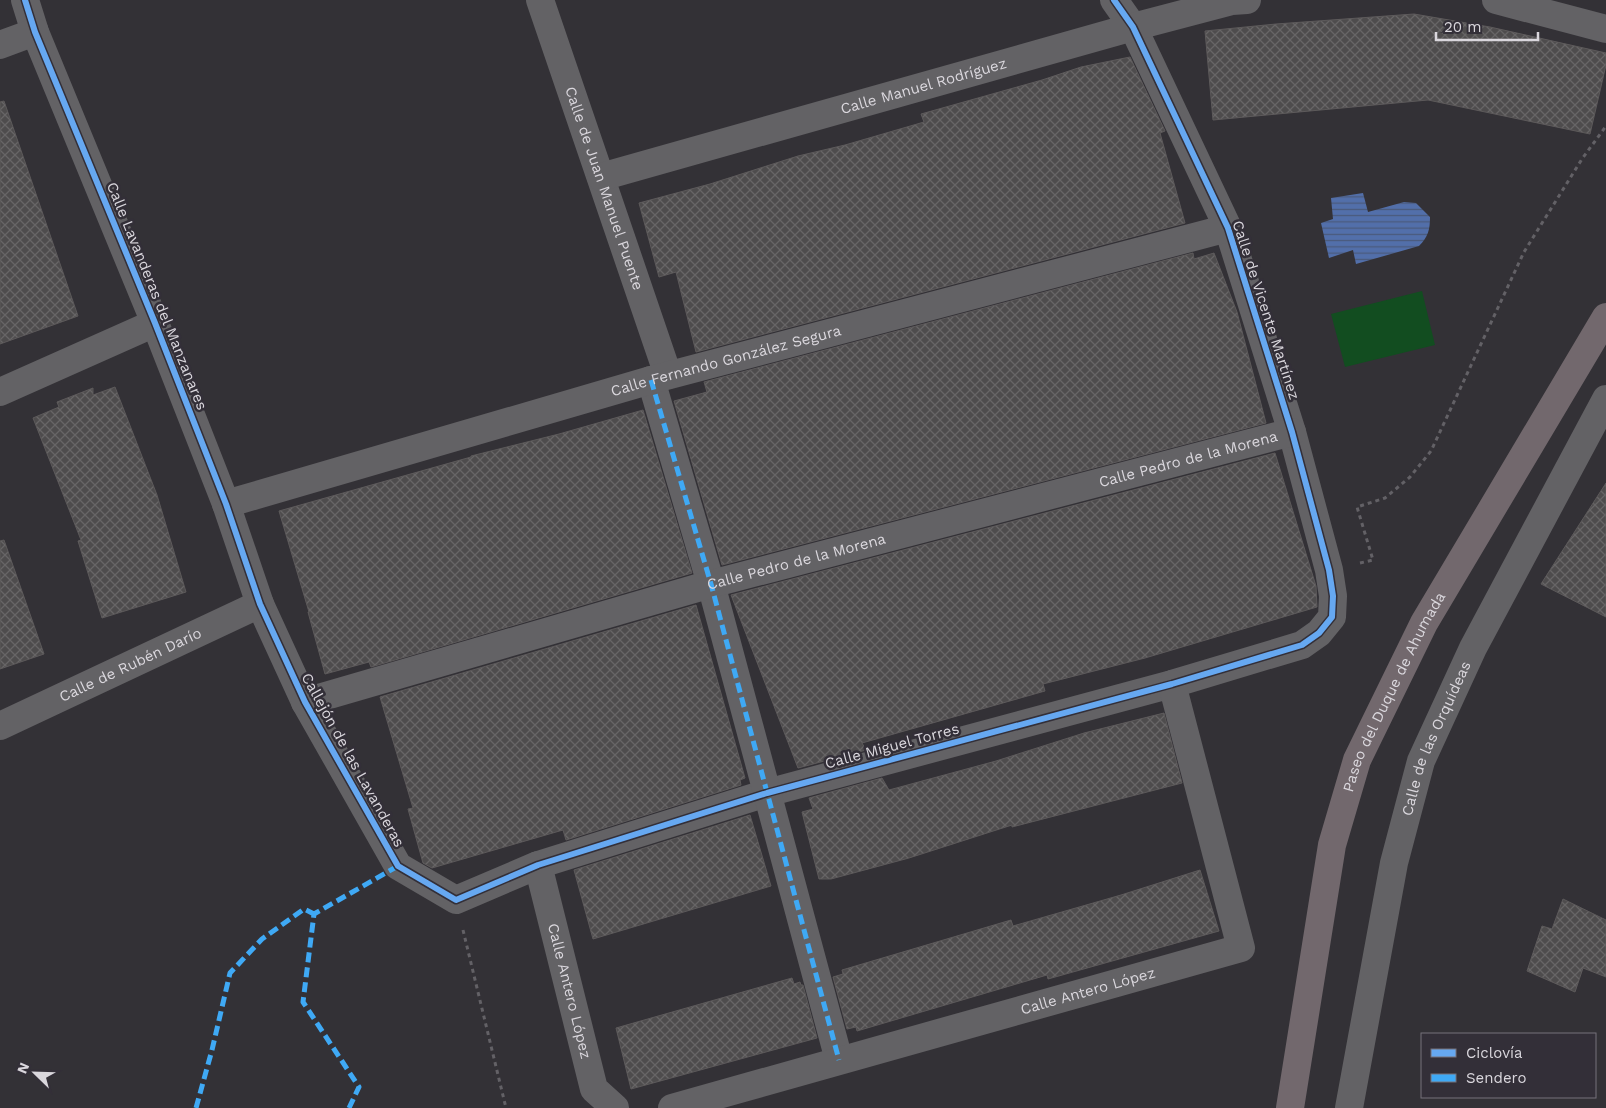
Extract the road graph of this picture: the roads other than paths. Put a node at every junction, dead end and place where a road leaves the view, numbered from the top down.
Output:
1 (25, 0) edge
2 (540, 0) edge
3 (1114, 0) edge
4 (1247, 0) edge
5 (1496, 0) edge
6 (1133, 27) junction
7 (1606, 29) edge
8 (35, 32) junction
9 (0, 45) edge
10 (601, 177) junction
11 (1228, 228) junction
12 (1606, 317) edge
13 (155, 323) junction
14 (660, 377) junction
15 (0, 392) edge
16 (1606, 399) edge
17 (1292, 432) junction
18 (226, 504) junction
19 (710, 584) junction
20 (260, 604) junction
21 (1332, 617) joint
22 (1172, 684) junction
23 (305, 702) junction
24 (0, 726) edge
25 (767, 793) junction
26 (538, 865) junction
27 (456, 900) joint
28 (839, 1060) junction
29 (616, 1108) edge
30 (672, 1108) edge
31 (1290, 1108) edge
32 (1349, 1108) edge

1 - 8 street, Calle Lavanderas del Manzanares
2 - 10 street, Calle de Juan Manuel Puente
3 - 6 street, Calle de Vicente Martínez
4 - 6 street, Calle Manuel Rodríguez
5 - 7 street
6 - 10 street, Calle Manuel Rodríguez
6 - 11 street, Calle de Vicente Martínez
8 - 9 street
8 - 13 street, Calle Lavanderas del Manzanares
10 - 14 street, Calle de Juan Manuel Puente
11 - 14 street, Calle Fernando González Segura
11 - 17 street, Calle de Vicente Martínez
12 - 31 main road, Paseo del Duque de Ahumada
13 - 15 street
13 - 18 street, Calle Lavanderas del Manzanares
14 - 18 street, Calle Fernando González Segura
14 - 19 street, Calle de Juan Manuel Puente
16 - 32 street, Calle de las Orquídeas
17 - 19 street, Calle Pedro de la Morena
17 - 21 street, Calle de Vicente Martínez
18 - 20 street, Calle Lavanderas del Manzanares
19 - 23 street, Calle Pedro de la Morena
19 - 25 street, Calle de Juan Manuel Puente
20 - 23 street, Callejón de las Lavanderas
20 - 24 street, Calle de Rubén Darío
21 - 22 street, Calle Miguel Torres
22 - 25 street, Calle Miguel Torres
22 - 28 street, Calle Antero López
23 - 27 street, Callejón de las Lavanderas
25 - 26 street, Calle Miguel Torres
25 - 28 street, Calle de Juan Manuel Puente
26 - 27 street, Calle Miguel Torres
26 - 29 street, Calle Antero López
28 - 30 street, Calle Antero López

